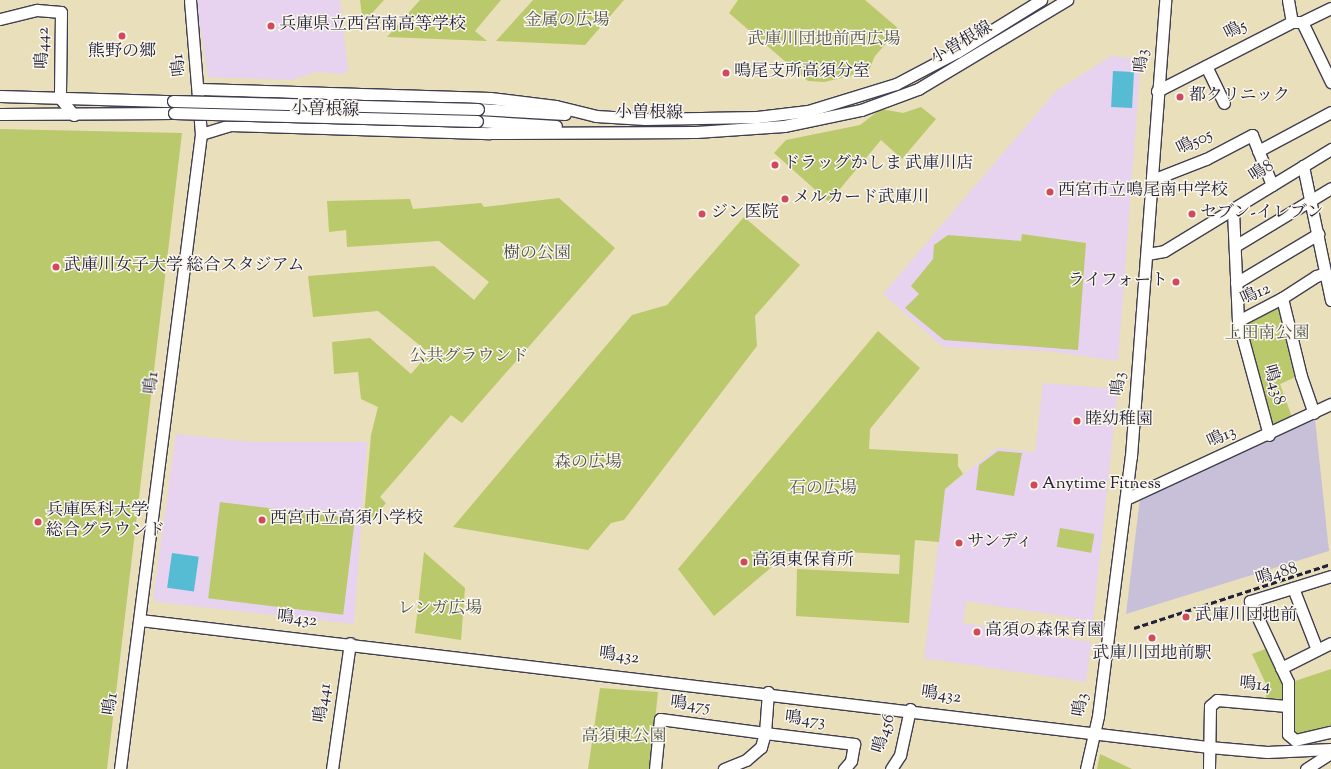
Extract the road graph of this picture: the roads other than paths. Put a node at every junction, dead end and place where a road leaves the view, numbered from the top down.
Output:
1 (190, 0) edge
2 (1041, 0) edge
3 (1067, 0) edge
4 (1166, 0) edge
5 (1288, 0) edge
6 (1331, 8) edge
7 (0, 19) edge
8 (1297, 22) junction
9 (1206, 66) junction
10 (1331, 82) edge
11 (200, 89) junction
12 (1157, 91) junction
13 (0, 96) edge
14 (60, 98) junction
15 (1224, 103) dead end
16 (1331, 112) edge
17 (0, 114) edge
18 (74, 115) junction
19 (596, 116) junction
20 (618, 131) junction
21 (201, 134) junction
22 (1331, 149) edge
23 (1258, 151) junction
24 (1303, 166) junction
25 (1152, 180) junction
26 (1272, 185) junction
27 (1331, 188) edge
28 (1311, 199) junction
29 (1232, 211) junction
30 (1318, 234) junction
31 (1235, 246) junction
32 (1147, 254) junction
33 (1326, 273) junction
34 (1236, 283) junction
35 (1282, 298) junction
36 (1331, 300) edge
37 (1238, 321) junction
38 (1331, 404) edge
39 (1314, 413) junction
40 (1269, 436) junction
41 (1126, 499) junction
42 (1331, 576) edge
43 (1293, 588) junction
44 (140, 620) junction
45 (350, 643) junction
46 (1331, 643) edge
47 (1317, 650) junction
48 (1281, 668) junction
49 (768, 692) junction
50 (1288, 706) junction
51 (910, 709) junction
52 (1331, 732) edge
53 (765, 733) junction
54 (1093, 733) junction
55 (1209, 747) junction
56 (1331, 749) edge
57 (1331, 753) edge
58 (120, 769) edge
59 (332, 769) edge
60 (655, 769) edge
61 (724, 769) edge
62 (844, 769) edge
63 (891, 769) edge
64 (1086, 769) edge
65 (1209, 769) edge
66 (1306, 769) edge

1 - 11 street, 鳴1
2 - 19 street, 小曽根線
3 - 20 street, 小曽根線
4 - 12 street, 鳴3
5 - 8 street
6 - 8 street, 鳴5
7 - 14 street, 鳴442
8 - 9 street, 鳴5
8 - 10 street
9 - 12 street, 鳴5
9 - 15 street
11 - 19 street, 小曽根線
11 - 21 street, 鳴1
12 - 25 street, 鳴3
13 - 14 street
14 - 18 street
14 - 19 street, bridge
16 - 23 street
17 - 18 street
18 - 20 street, bridge
20 - 21 street, 小曽根線
21 - 44 street, 鳴1
22 - 24 street, 鳴8
23 - 25 street, 鳴505
23 - 26 street
24 - 26 street, 鳴8
24 - 28 street
25 - 32 street, 鳴3
26 - 29 street, 鳴8
27 - 28 street
28 - 30 street
28 - 31 street
29 - 31 street, 鳴12
29 - 32 street, 鳴8
30 - 33 street
30 - 34 street
31 - 34 street, 鳴12
32 - 41 street, 鳴3
33 - 35 street
33 - 36 street
34 - 37 street, 鳴12
35 - 37 street, 鳴12
35 - 39 street, 鳴12
37 - 40 street, 鳴438
38 - 39 street, 鳴13
39 - 40 street, 鳴13
40 - 41 street, 鳴13
41 - 54 street, 鳴3
42 - 43 street, 鳴488
43 - 47 street
43 - 48 street, 鳴488
44 - 45 street, 鳴432
44 - 58 street, 鳴1
45 - 49 street, 鳴432
45 - 59 street, 鳴441
46 - 47 street
47 - 48 street
48 - 50 street, 鳴488
49 - 51 street, 鳴432
49 - 53 street, 鳴473
50 - 52 street, 鳴14
50 - 55 street, 鳴14
51 - 54 street, 鳴432
51 - 63 street, 鳴456
53 - 60 street, 鳴475
53 - 61 street
53 - 62 street, 鳴473
54 - 55 street, 鳴432
54 - 64 street, 鳴3
55 - 56 street, 鳴432
55 - 65 street, 鳴14
57 - 66 street

